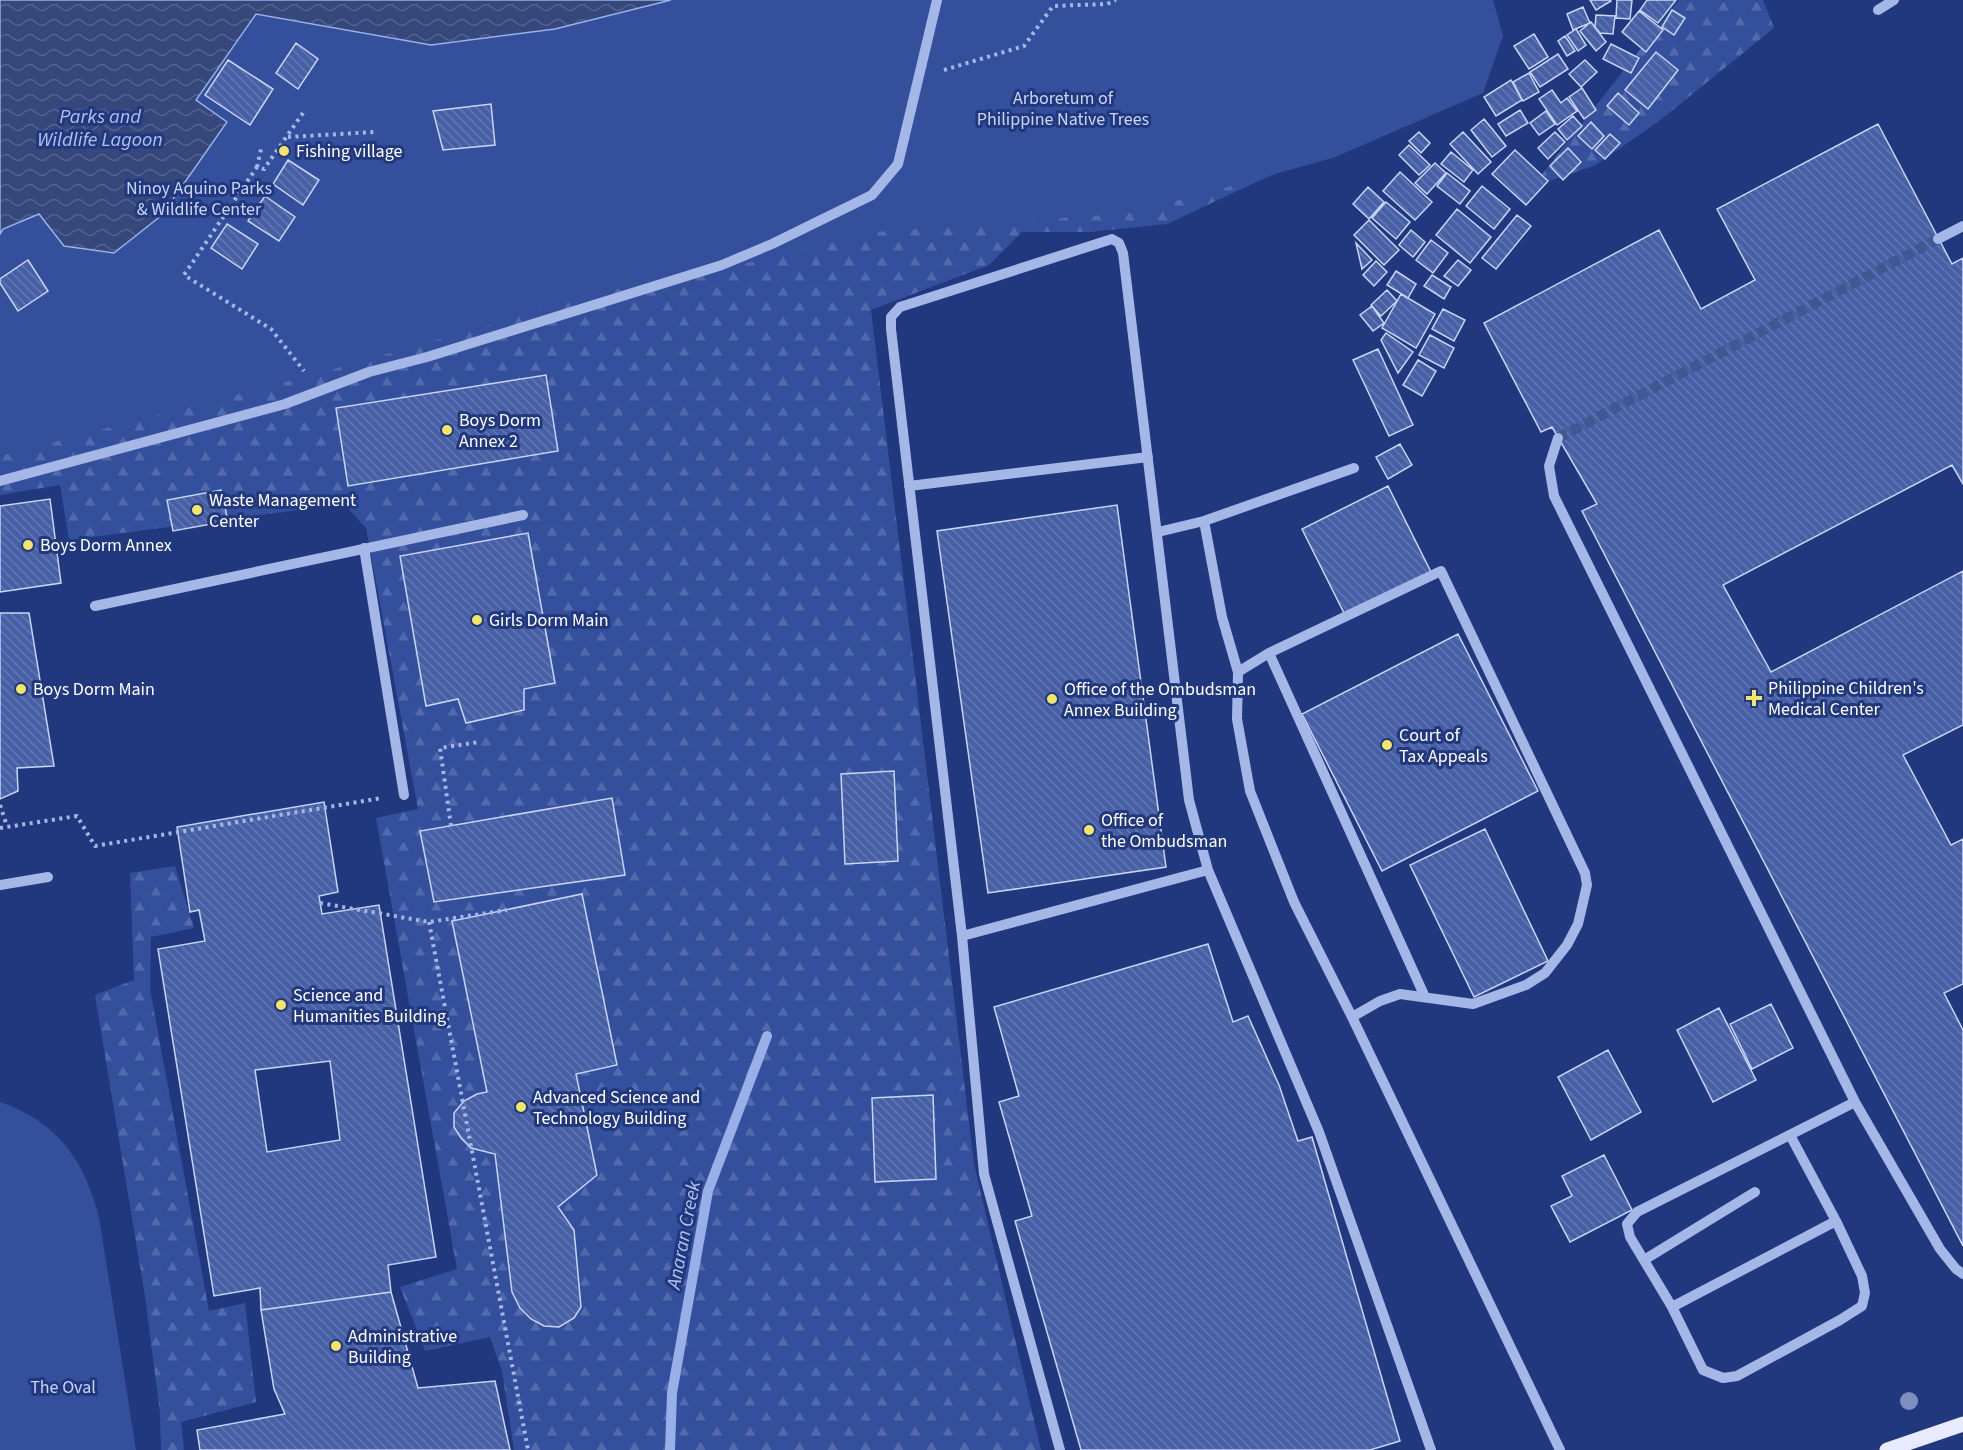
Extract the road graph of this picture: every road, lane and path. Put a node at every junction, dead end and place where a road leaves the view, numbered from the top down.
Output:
1 (937, 0) edge
2 (1116, 0) edge
3 (1894, 0) edge
4 (1878, 10) dead end
5 (917, 78) junction
6 (303, 113) dead end
7 (375, 132) dead end
8 (287, 137) junction
9 (262, 145) dead end
10 (257, 167) junction
11 (1963, 226) edge
12 (1938, 239) tunnel mouth
13 (320, 391) junction
14 (1558, 438) dead end
15 (1148, 457) junction
16 (1354, 468) dead end
17 (0, 481) edge
18 (909, 486) junction
19 (523, 515) dead end
20 (1204, 521) junction
21 (1158, 532) junction
22 (364, 548) junction
23 (95, 606) dead end
24 (1269, 653) junction
25 (1238, 672) junction
26 (479, 742) dead end
27 (404, 795) joint
28 (0, 805) edge
29 (451, 824) dead end
30 (7, 826) junction
31 (0, 828) edge
32 (1208, 870) junction
33 (48, 877) dead end
34 (0, 885) edge
35 (320, 903) dead end
36 (507, 910) dead end
37 (429, 922) junction
38 (962, 936) junction
39 (1425, 997) junction
40 (1352, 1017) junction
41 (1854, 1102) junction
42 (1790, 1135) junction
43 (1755, 1192) dead end
44 (1836, 1221) junction
45 (1644, 1260) junction
46 (1963, 1274) edge
47 (1672, 1307) junction
48 (1963, 1424) edge
49 (528, 1450) edge
50 (1060, 1450) edge
51 (1431, 1450) edge
52 (1560, 1450) edge
53 (1887, 1450) edge

1 - 5 lane
2 - 5 path
3 - 4 lane
5 - 13 lane
6 - 8 path
7 - 8 path
8 - 10 path
9 - 10 path
10 - 13 path
11 - 12 lane
13 - 17 lane
14 - 41 lane
15 - 18 lane
15 - 18 lane
15 - 21 lane
16 - 20 lane
18 - 38 lane
19 - 22 lane
20 - 21 lane
20 - 25 lane
21 - 32 lane
22 - 23 lane
22 - 27 lane
24 - 25 lane
24 - 39 lane
24 - 39 lane
25 - 40 lane
26 - 29 path
27 - 30 path
28 - 30 path
30 - 31 path
32 - 38 lane
32 - 51 lane
33 - 34 lane
35 - 37 path
36 - 37 path
37 - 49 path
38 - 50 lane
39 - 40 lane
40 - 52 lane
41 - 42 lane
41 - 46 lane
42 - 44 lane
42 - 45 lane
43 - 45 lane
44 - 47 lane
44 - 47 lane
45 - 47 lane
48 - 53 main road

